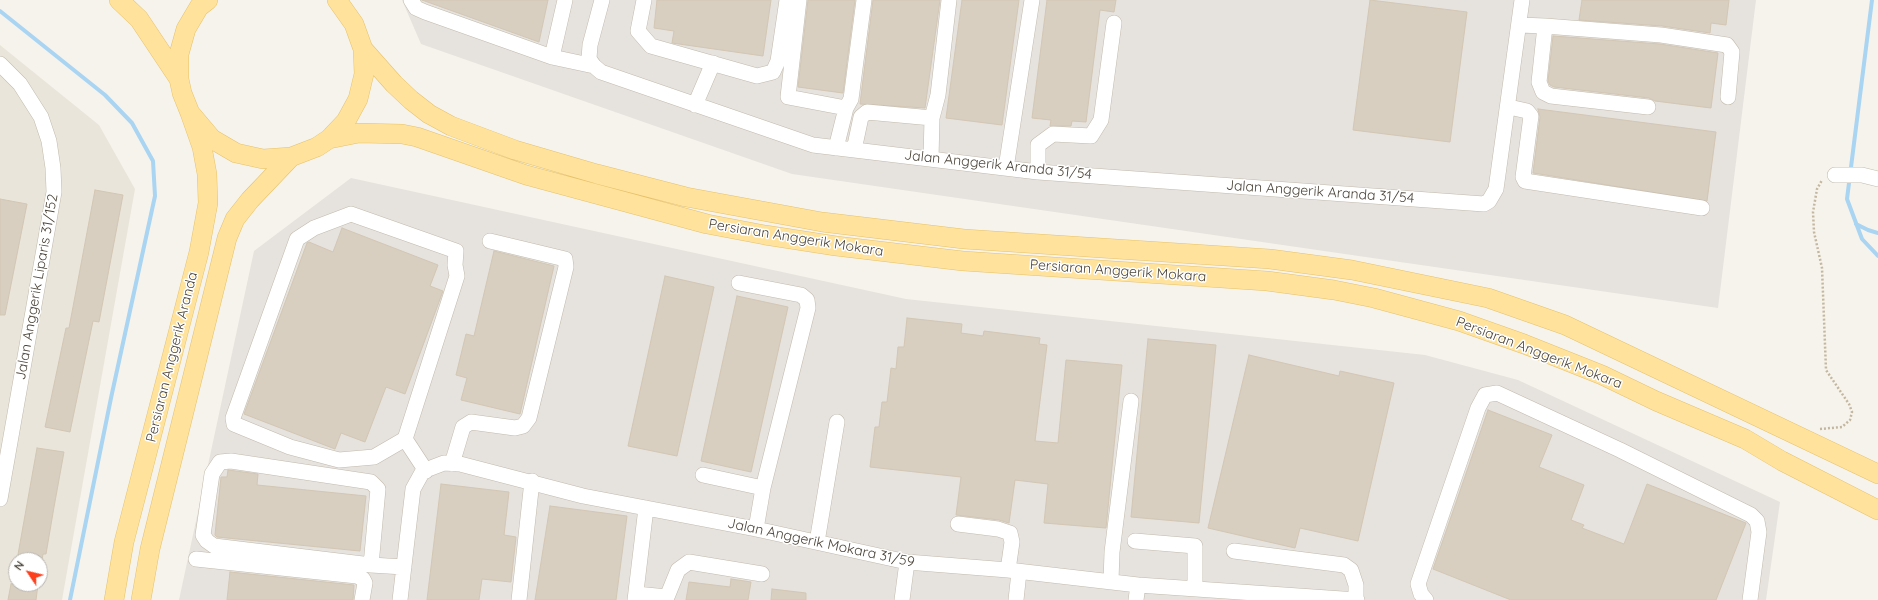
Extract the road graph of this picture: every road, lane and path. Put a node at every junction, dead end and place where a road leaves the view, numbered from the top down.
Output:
1 (119, 0) edge
2 (208, 0) edge
3 (412, 0) edge
4 (565, 0) edge
5 (602, 0) edge
6 (644, 0) edge
7 (787, 0) edge
8 (799, 0) edge
9 (864, 0) edge
10 (949, 0) edge
11 (1032, 0) edge
12 (1522, 0) edge
13 (343, 4) edge
14 (1114, 24) dead end
15 (1519, 24) junction
16 (1545, 26) junction
17 (362, 49) junction
18 (552, 57) junction
19 (713, 63) junction
20 (0, 64) edge
21 (594, 66) junction
22 (179, 79) junction
23 (1728, 97) dead end
24 (695, 105) junction
25 (1508, 107) junction
26 (1648, 107) dead end
27 (846, 108) junction
28 (190, 114) junction
29 (932, 118) junction
30 (329, 139) junction
31 (836, 148) junction
32 (854, 150) junction
33 (291, 157) junction
34 (931, 159) junction
35 (1006, 168) junction
36 (1038, 172) junction
37 (1835, 176) joint
38 (1878, 179) edge
39 (1702, 208) dead end
40 (490, 241) dead end
41 (739, 283) dead end
42 (1130, 401) dead end
43 (837, 422) dead end
44 (1815, 428) dead end
45 (405, 439) junction
46 (452, 464) junction
47 (426, 471) junction
48 (1878, 474) edge
49 (703, 475) dead end
50 (532, 481) junction
51 (763, 488) junction
52 (0, 500) edge
53 (646, 508) junction
54 (1878, 510) edge
55 (958, 524) dead end
56 (756, 529) junction
57 (1135, 541) dead end
58 (817, 542) junction
59 (1234, 551) dead end
60 (196, 559) dead end
61 (907, 562) junction
62 (371, 565) junction
63 (404, 567) junction
64 (1013, 571) junction
65 (762, 574) dead end
66 (1111, 581) junction
67 (1138, 585) junction
68 (1194, 589) junction
69 (635, 597) edge
70 (114, 600) edge
71 (141, 600) edge
72 (362, 600) edge
73 (400, 600) edge
74 (519, 600) edge
75 (902, 600) edge
76 (1016, 600) edge
77 (1136, 600) edge
78 (1356, 600) edge
79 (1426, 600) edge
80 (1750, 600) edge

1 - 22 main road
2 - 22 main road
3 - 18 street, Jalan Anggerik Aranda 31/54
4 - 18 street
5 - 21 street
6 - 19 street
7 - 19 street
8 - 27 street
9 - 27 street
10 - 29 street
11 - 35 street
12 - 15 street
13 - 17 main road
14 - 36 street
15 - 16 street
15 - 25 street
16 - 23 street
16 - 26 street
17 - 30 main road
17 - 48 main road, Persiaran Anggerik Mokara
18 - 21 street, Jalan Anggerik Aranda 31/54
19 - 24 street
20 - 52 street, Jalan Anggerik Liparis 31/152
21 - 24 street, Jalan Anggerik Aranda 31/54
22 - 28 main road, Persiaran Anggerik Aranda
24 - 31 street, Jalan Anggerik Aranda 31/54
25 - 36 street, Jalan Anggerik Aranda 31/54
25 - 39 street
27 - 31 street
28 - 33 main road
28 - 70 main road, Persiaran Anggerik Aranda
29 - 32 street
29 - 34 street
30 - 33 main road
30 - 54 main road, Persiaran Anggerik Mokara
31 - 32 street, Jalan Anggerik Aranda 31/54
32 - 34 street, Jalan Anggerik Aranda 31/54
33 - 71 main road, Persiaran Anggerik Aranda
34 - 35 street, Jalan Anggerik Aranda 31/54
35 - 36 street, Jalan Anggerik Aranda 31/54
37 - 38 street
37 - 44 path
40 - 46 street
41 - 51 street
42 - 66 street
43 - 58 street
45 - 45 street
45 - 47 street
46 - 47 street, Jalan Anggerik Mokara 31/59
46 - 50 street, Jalan Anggerik Mokara 31/59
47 - 63 street, Jalan Anggerik Mokara 31/59
49 - 51 street
50 - 53 street, Jalan Anggerik Mokara 31/59
50 - 74 street
51 - 56 street
53 - 56 street, Jalan Anggerik Mokara 31/59
53 - 69 street
55 - 64 street
56 - 58 street, Jalan Anggerik Mokara 31/59
57 - 68 street
58 - 61 street, Jalan Anggerik Mokara 31/59
59 - 78 street
60 - 72 street
61 - 64 street, Jalan Anggerik Mokara 31/59
61 - 75 street
62 - 62 street
62 - 63 street
63 - 73 street, Jalan Anggerik Mokara 31/59
64 - 66 street, Jalan Anggerik Mokara 31/59
64 - 76 street
65 - 69 street
66 - 67 street, Jalan Anggerik Mokara 31/59
67 - 68 street, Jalan Anggerik Mokara 31/59
67 - 77 street
68 - 78 street, Jalan Anggerik Mokara 31/59
79 - 80 street

